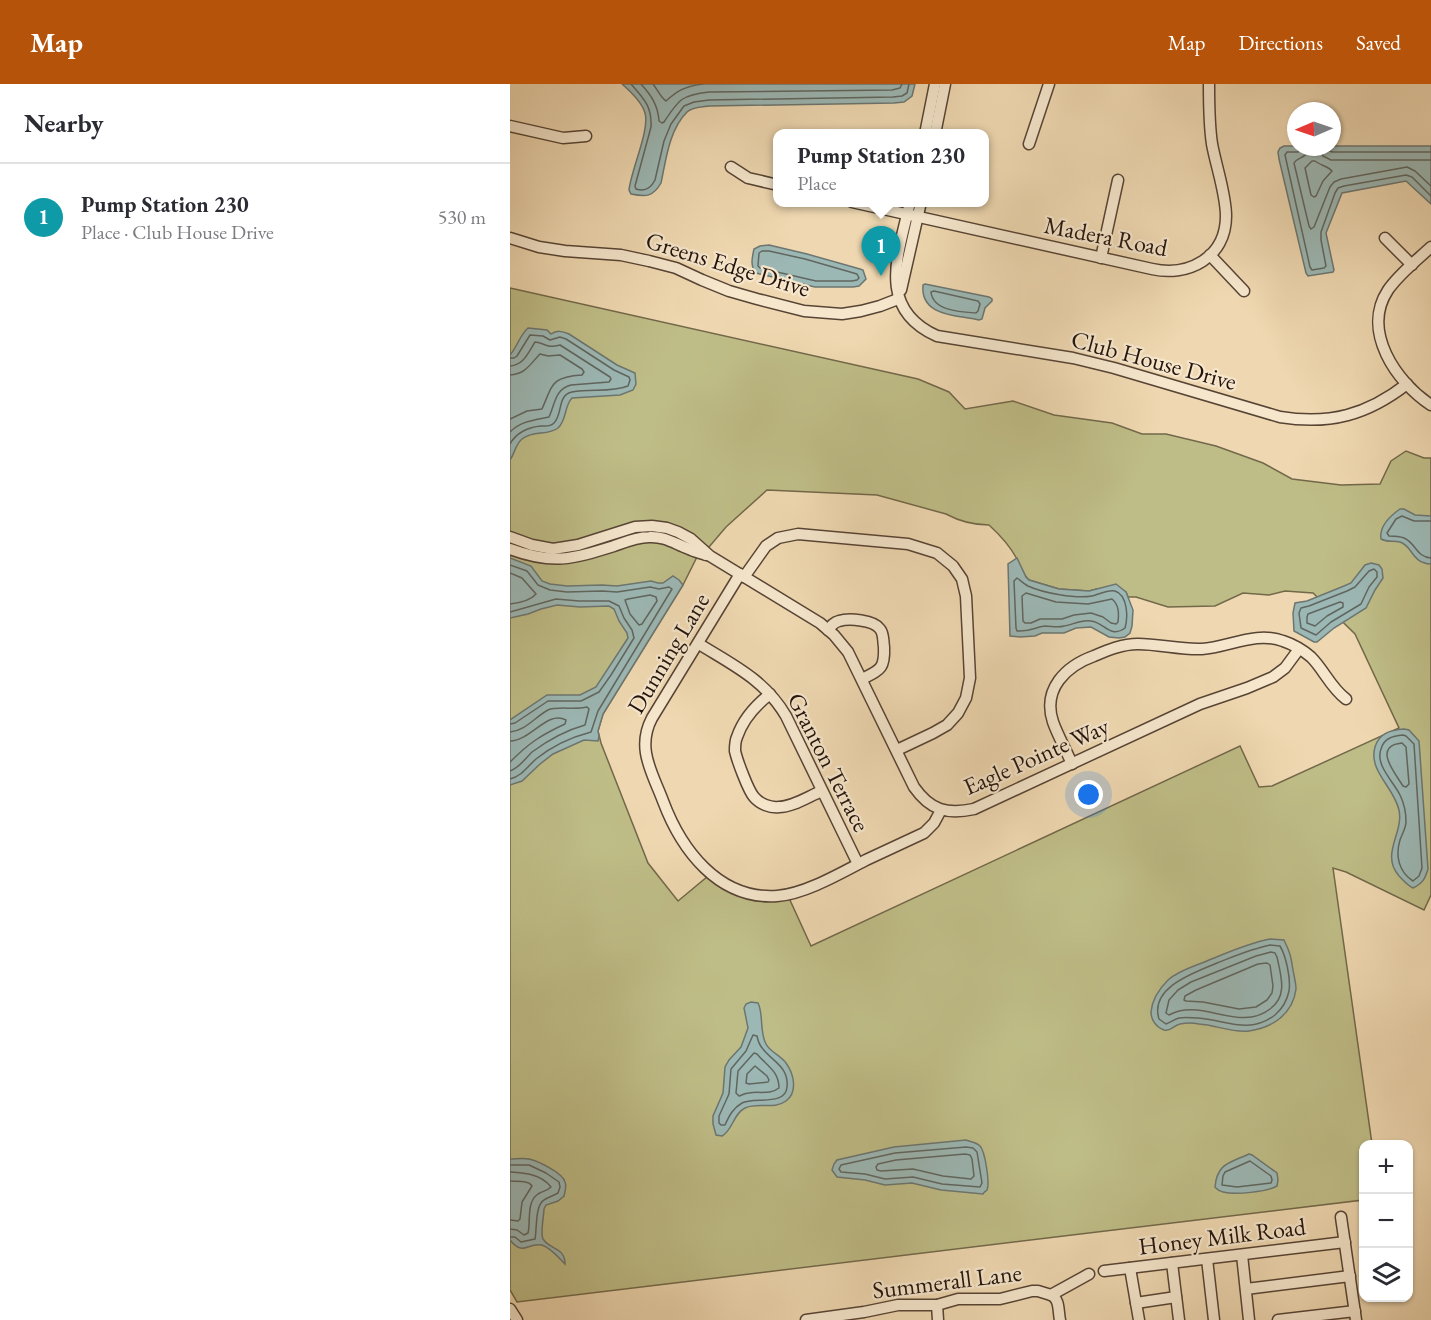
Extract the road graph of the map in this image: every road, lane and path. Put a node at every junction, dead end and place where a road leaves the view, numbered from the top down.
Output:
1 (935, 84) edge
2 (945, 84) edge
3 (1049, 84) edge
4 (1209, 84) edge
5 (510, 126) edge
6 (926, 129) edge
7 (936, 129) edge
8 (586, 136) dead end
9 (1029, 144) dead end
10 (731, 167) dead end
11 (1118, 180) dead end
12 (773, 185) edge
13 (873, 207) edge
14 (911, 207) edge
15 (918, 207) edge
16 (912, 216) junction
17 (510, 238) edge
18 (1385, 238) dead end
19 (1431, 247) edge
20 (1210, 255) junction
21 (1101, 258) junction
22 (1412, 265) junction
23 (1244, 291) dead end
24 (898, 299) junction
25 (1407, 384) junction
26 (1431, 405) edge
27 (510, 537) edge
28 (510, 549) edge
29 (710, 556) junction
30 (742, 575) junction
31 (828, 630) junction
32 (699, 644) junction
33 (1299, 649) junction
34 (862, 678) junction
35 (770, 694) junction
36 (1346, 699) dead end
37 (897, 750) junction
38 (1072, 764) junction
39 (822, 791) junction
40 (941, 810) junction
41 (858, 864) junction
42 (1341, 1217) dead end
43 (1345, 1242) junction
44 (1242, 1255) junction
45 (1207, 1259) junction
46 (1172, 1263) junction
47 (1130, 1268) junction
48 (1104, 1271) dead end
49 (1089, 1274) dead end
50 (1350, 1276) junction
51 (1246, 1289) junction
52 (1051, 1295) junction
53 (1176, 1297) junction
54 (1136, 1303) junction
55 (937, 1305) junction
56 (510, 1309) edge
57 (1356, 1315) edge
58 (516, 1320) edge
59 (806, 1320) edge
60 (938, 1320) edge
61 (1060, 1320) edge
62 (1139, 1320) edge
63 (1179, 1320) edge
64 (1214, 1320) edge
65 (1250, 1320) edge
66 (1278, 1320) edge

1 - 6 street
2 - 7 street
3 - 9 street
4 - 20 street
5 - 8 street
10 - 12 street
11 - 21 street
13 - 16 street, Madera Road
14 - 16 street
15 - 16 street
16 - 21 street, Madera Road
16 - 24 street
17 - 24 street, Greens Edge Drive
18 - 22 street
19 - 22 street
20 - 21 street, Madera Road
20 - 23 street
22 - 25 street
24 - 25 street, Club House Drive
25 - 26 street
27 - 29 street, Eagle Pointe Way
28 - 29 street, Eagle Pointe Way
29 - 30 street, Eagle Pointe Way
30 - 31 street, Eagle Pointe Way
30 - 32 street, Dunning Lane
30 - 37 street, Dunning Lane
31 - 34 street, Eagle Pointe Way
31 - 34 street
32 - 35 street, Granton Terrace
32 - 41 street, Dunning Lane
33 - 36 street
33 - 38 street, Eagle Pointe Way
33 - 38 street
34 - 37 street, Eagle Pointe Way
35 - 39 street, Granton Terrace
35 - 39 street
37 - 40 street, Eagle Pointe Way
38 - 40 street, Eagle Pointe Way
39 - 41 street, Granton Terrace
40 - 41 street, Dunning Lane
42 - 43 street
43 - 44 street, Honey Milk Road
43 - 50 street
44 - 45 street, Honey Milk Road
44 - 51 street
45 - 46 street, Honey Milk Road
45 - 64 street
46 - 47 street, Honey Milk Road
46 - 53 street
47 - 48 street, Honey Milk Road
47 - 54 street
49 - 52 street, Summerall Lane
50 - 51 street
50 - 57 street
51 - 65 street
52 - 55 street, Summerall Lane
52 - 61 street
53 - 54 street
53 - 63 street
54 - 62 street
55 - 59 street, Summerall Lane
55 - 60 street
56 - 58 street
57 - 66 street

